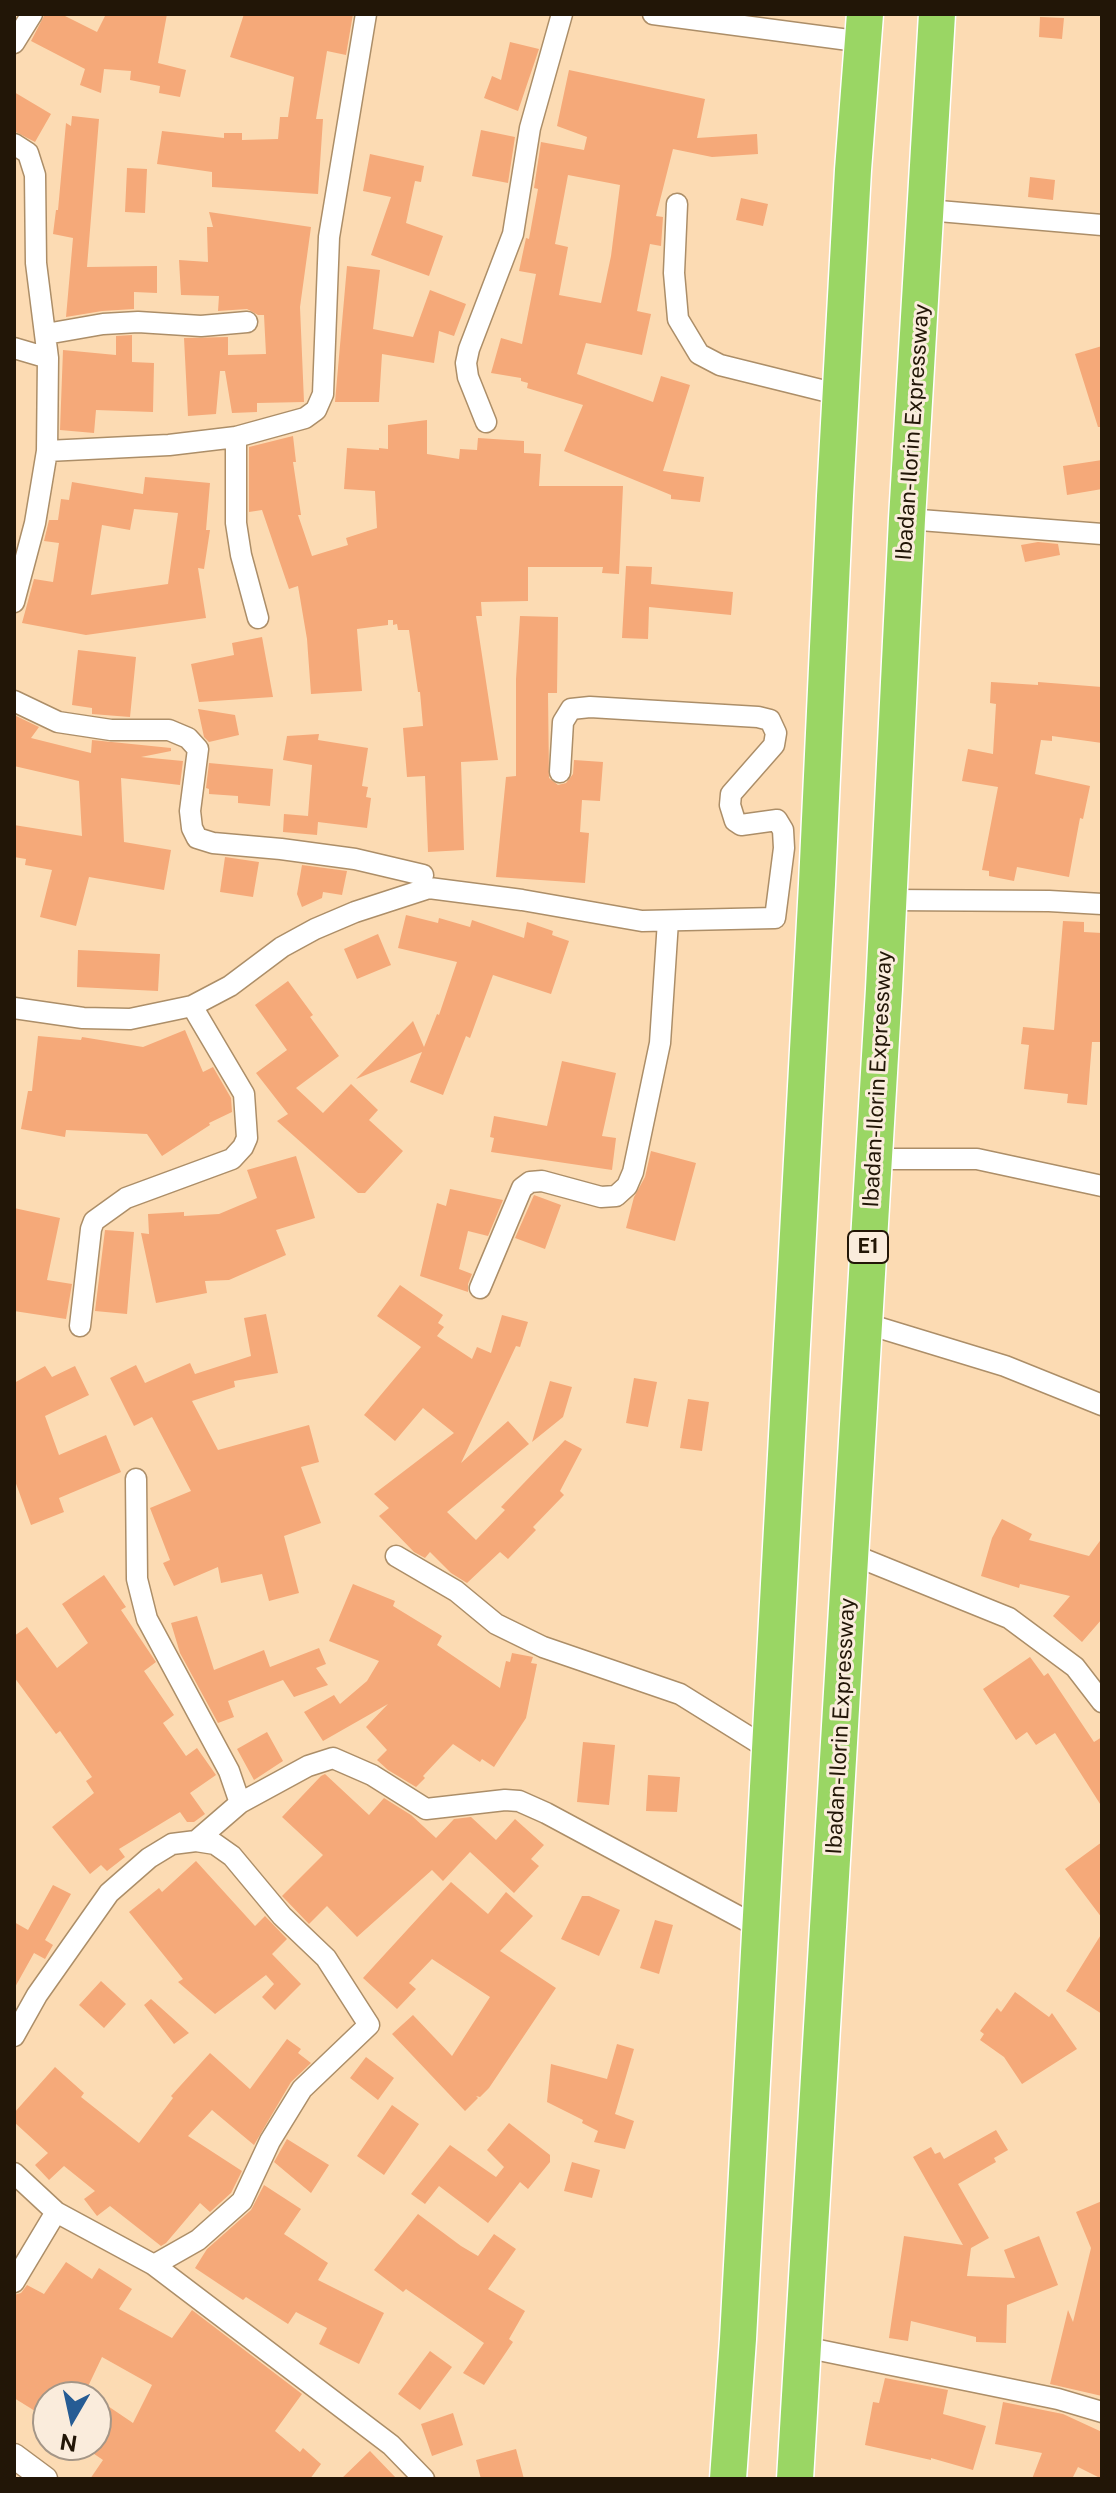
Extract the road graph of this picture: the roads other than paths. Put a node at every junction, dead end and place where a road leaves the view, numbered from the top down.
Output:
1 (32, 14) edge
2 (366, 14) edge
3 (562, 14) edge
4 (653, 14) edge
5 (937, 14) edge
6 (865, 28) edge
7 (14, 43) edge
8 (14, 144) edge
9 (677, 204) dead end
10 (927, 210) junction
11 (1102, 225) edge
12 (247, 322) dead end
13 (46, 334) junction
14 (14, 348) edge
15 (48, 358) junction
16 (841, 395) junction
17 (486, 422) dead end
18 (236, 437) junction
19 (47, 451) junction
20 (907, 519) junction
21 (1102, 534) edge
22 (15, 596) edge
23 (258, 618) dead end
24 (14, 701) edge
25 (560, 772) dead end
26 (423, 875) dead end
27 (889, 900) junction
28 (1102, 904) edge
29 (668, 921) junction
30 (192, 1006) junction
31 (14, 1008) edge
32 (874, 1159) junction
33 (1102, 1186) edge
34 (480, 1288) dead end
35 (864, 1323) junction
36 (80, 1326) dead end
37 (1102, 1405) edge
38 (136, 1479) dead end
39 (851, 1554) junction
40 (396, 1556) dead end
41 (1102, 1702) edge
42 (770, 1750) junction
43 (240, 1803) junction
44 (196, 1841) junction
45 (760, 1928) junction
46 (14, 2036) edge
47 (14, 2173) edge
48 (56, 2212) junction
49 (154, 2265) junction
50 (14, 2282) edge
51 (804, 2347) junction
52 (1102, 2412) edge
53 (14, 2456) edge
54 (45, 2479) edge
55 (424, 2479) edge
56 (728, 2479) edge
57 (795, 2479) edge

1 - 7 street
2 - 18 street
3 - 17 street
4 - 6 street
5 - 10 highway, Ibadan-Ilorin Expressway / E1
6 - 16 highway
8 - 13 street
9 - 16 street
10 - 11 street
10 - 20 highway, Ibadan-Ilorin Expressway / E1
12 - 13 street
13 - 15 street
14 - 15 street
15 - 19 street
16 - 42 highway
18 - 19 street
18 - 23 street
19 - 22 street
20 - 21 street
20 - 27 highway, Ibadan-Ilorin Expressway / E1
24 - 26 street
25 - 29 street
27 - 28 street
27 - 32 highway, Ibadan-Ilorin Expressway / E1
29 - 30 street
29 - 34 street
30 - 31 street
30 - 36 street
32 - 33 street
32 - 35 highway, Ibadan-Ilorin Expressway / E1
35 - 37 street
35 - 39 highway, Ibadan-Ilorin Expressway / E1
38 - 43 street
39 - 41 street
39 - 51 highway, Ibadan-Ilorin Expressway / E1
40 - 42 street
42 - 45 highway
43 - 44 street
43 - 45 street
44 - 46 street
44 - 49 street
45 - 56 highway
47 - 48 street
48 - 49 street
48 - 50 street
49 - 55 street
51 - 52 street
51 - 57 highway, Ibadan-Ilorin Expressway / E1
53 - 54 street

